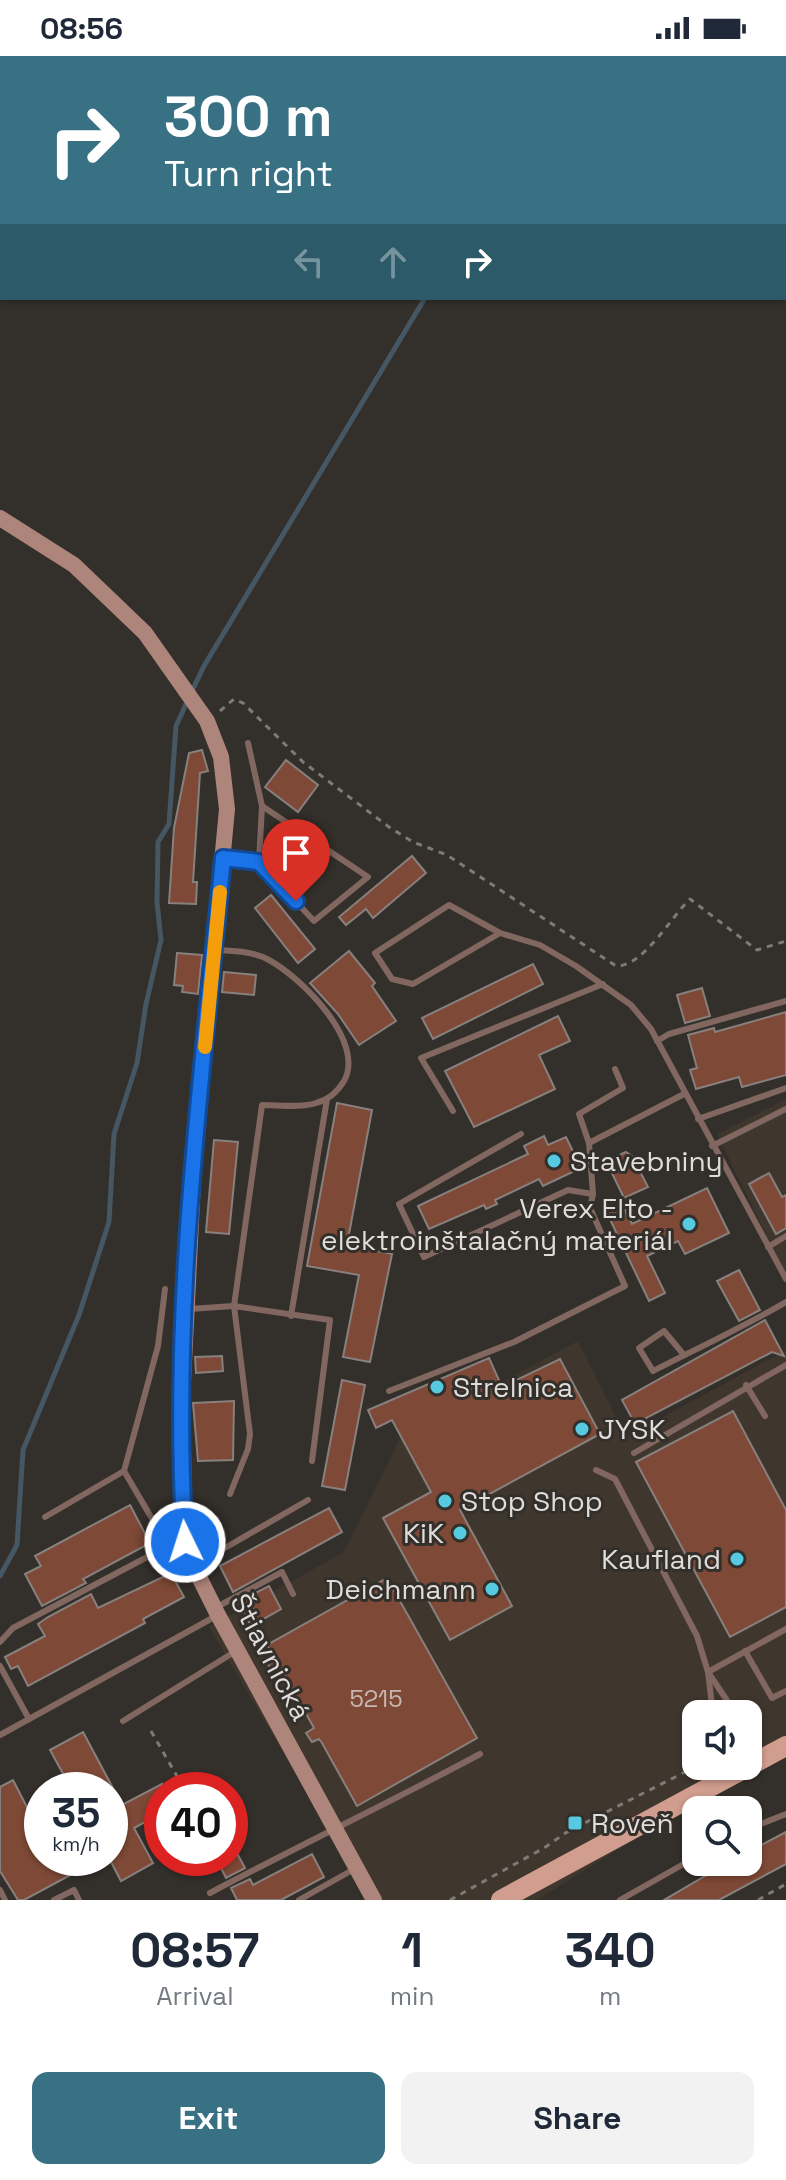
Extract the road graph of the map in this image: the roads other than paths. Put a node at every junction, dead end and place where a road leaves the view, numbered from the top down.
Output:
1 (0, 518) edge
2 (248, 743) dead end
3 (262, 806) junction
4 (223, 858) junction
5 (259, 862) junction
6 (500, 933) junction
7 (214, 950) junction
8 (603, 984) junction
9 (786, 1001) edge
10 (657, 1041) junction
11 (615, 1069) dead end
12 (786, 1088) edge
13 (684, 1094) junction
14 (327, 1099) junction
15 (786, 1109) edge
16 (453, 1111) dead end
17 (698, 1119) junction
18 (521, 1134) dead end
19 (589, 1143) junction
20 (712, 1146) junction
21 (593, 1194) junction
22 (786, 1236) edge
23 (768, 1247) junction
24 (786, 1279) edge
25 (165, 1289) dead end
26 (786, 1302) edge
27 (234, 1306) junction
28 (186, 1309) junction
29 (291, 1316) junction
30 (684, 1355) junction
31 (786, 1365) edge
32 (746, 1385) junction
33 (389, 1391) dead end
34 (765, 1416) dead end
35 (634, 1453) dead end
36 (312, 1461) dead end
37 (596, 1470) dead end
38 (124, 1471) junction
39 (230, 1494) dead end
40 (308, 1500) dead end
41 (45, 1517) dead end
42 (185, 1542) junction
43 (168, 1546) junction
44 (195, 1569) junction
45 (293, 1594) dead end
46 (216, 1612) junction
47 (786, 1629) edge
48 (0, 1642) edge
49 (238, 1650) junction
50 (745, 1651) junction
51 (0, 1666) edge
52 (708, 1672) junction
53 (786, 1691) edge
54 (711, 1700) edge
55 (727, 1700) edge
56 (29, 1719) junction
57 (123, 1721) dead end
58 (0, 1735) edge
59 (786, 1746) edge
60 (480, 1754) dead end
61 (762, 1758) edge
62 (721, 1780) edge
63 (786, 1814) edge
64 (762, 1823) edge
65 (333, 1827) junction
66 (682, 1865) edge
67 (356, 1868) junction
68 (0, 1890) edge
69 (210, 1893) dead end
70 (5, 1900) edge
71 (54, 1900) edge
72 (79, 1900) edge
73 (299, 1900) edge
74 (374, 1900) edge
75 (501, 1900) edge
76 (620, 1900) edge

1 - 4 street, Štiavnická
2 - 3 lane
3 - 5 lane
3 - 5 lane
4 - 5 lane
4 - 7 street, Štiavnická
6 - 6 lane
6 - 8 lane
7 - 14 lane
7 - 28 street, Štiavnická
8 - 10 lane
8 - 16 lane
9 - 10 lane
10 - 13 lane
11 - 19 lane
12 - 17 lane
13 - 17 lane
13 - 19 lane
14 - 27 lane
14 - 29 lane
15 - 20 lane
17 - 20 lane
18 - 21 lane
19 - 21 lane
20 - 23 lane
21 - 33 lane
22 - 23 lane
23 - 24 lane
25 - 38 lane
26 - 30 lane
27 - 28 lane
27 - 29 lane
27 - 39 lane
28 - 42 street, Štiavnická
29 - 36 lane
30 - 30 lane
31 - 32 lane
32 - 34 lane
32 - 35 lane
37 - 52 lane
38 - 41 lane
38 - 43 lane
40 - 44 lane
42 - 43 lane
42 - 44 street, Štiavnická
43 - 48 lane
44 - 46 street, Štiavnická
45 - 46 lane
46 - 49 street, Štiavnická
46 - 56 lane
47 - 50 lane
49 - 57 lane
49 - 65 street, Štiavnická
50 - 52 lane
50 - 53 lane
51 - 56 lane
52 - 54 lane
52 - 55 lane
56 - 58 lane
59 - 61 main road
60 - 65 lane
62 - 75 main road
63 - 64 lane
65 - 67 street, Štiavnická
65 - 69 lane
66 - 76 lane
67 - 73 lane
67 - 74 street, Štiavnická
68 - 70 lane
71 - 72 lane

